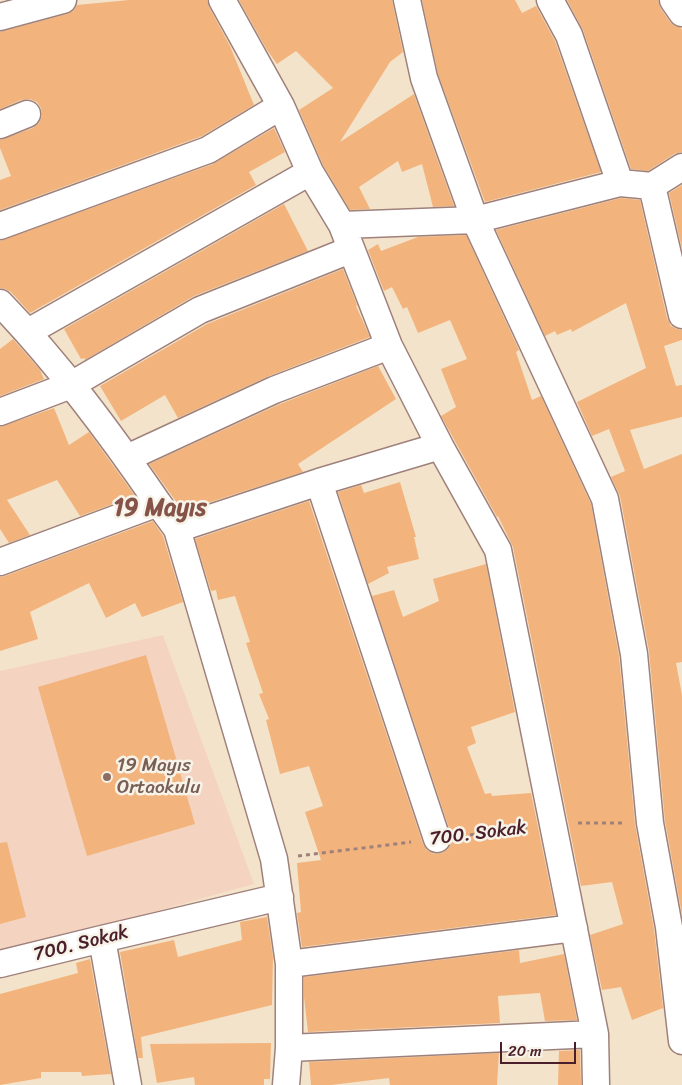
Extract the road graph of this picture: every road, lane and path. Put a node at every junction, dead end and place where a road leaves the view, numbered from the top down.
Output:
1 (63, 0) edge
2 (222, 0) edge
3 (406, 0) edge
4 (550, 0) edge
5 (673, 0) edge
6 (682, 13) edge
7 (0, 17) edge
8 (280, 106) junction
9 (27, 114) dead end
10 (0, 125) edge
11 (682, 167) edge
12 (310, 172) junction
13 (620, 183) junction
14 (652, 186) junction
15 (475, 220) junction
16 (342, 225) junction
17 (0, 226) edge
18 (350, 250) junction
19 (0, 303) edge
20 (682, 315) edge
21 (28, 332) junction
22 (390, 346) junction
23 (71, 385) junction
24 (0, 412) edge
25 (440, 446) junction
26 (127, 458) junction
27 (319, 482) junction
28 (158, 503) junction
29 (177, 529) junction
30 (0, 562) edge
31 (650, 823) junction
32 (554, 824) junction
33 (437, 839) junction
34 (274, 859) junction
35 (280, 897) junction
36 (574, 928) junction
37 (102, 938) junction
38 (0, 964) edge
39 (289, 964) junction
40 (595, 1034) junction
41 (682, 1042) edge
42 (289, 1048) junction
43 (128, 1085) edge
44 (286, 1085) edge
45 (596, 1085) edge

1 - 7 street
2 - 8 street
3 - 15 street
4 - 13 street
5 - 6 street
8 - 12 street
8 - 17 street
9 - 10 street
11 - 14 street
12 - 16 street
12 - 21 street
13 - 14 street
13 - 15 street
14 - 20 street
15 - 16 street
15 - 31 street
16 - 18 street
18 - 22 street
18 - 23 street
19 - 21 street
21 - 23 street
22 - 25 street
22 - 26 street
23 - 24 street
23 - 26 street
25 - 27 street
25 - 32 street
26 - 28 street
27 - 29 street
27 - 33 street
28 - 29 street
28 - 30 street
29 - 34 street
31 - 32 path, 700. Sokak
31 - 41 street
32 - 33 path, 700. Sokak
32 - 36 street
33 - 34 path, 700. Sokak
34 - 35 street
35 - 37 street, 700. Sokak
35 - 39 street
36 - 39 street
36 - 40 street
37 - 38 street, 700. Sokak
37 - 43 street
39 - 42 street
40 - 42 street
40 - 45 street
42 - 44 street

